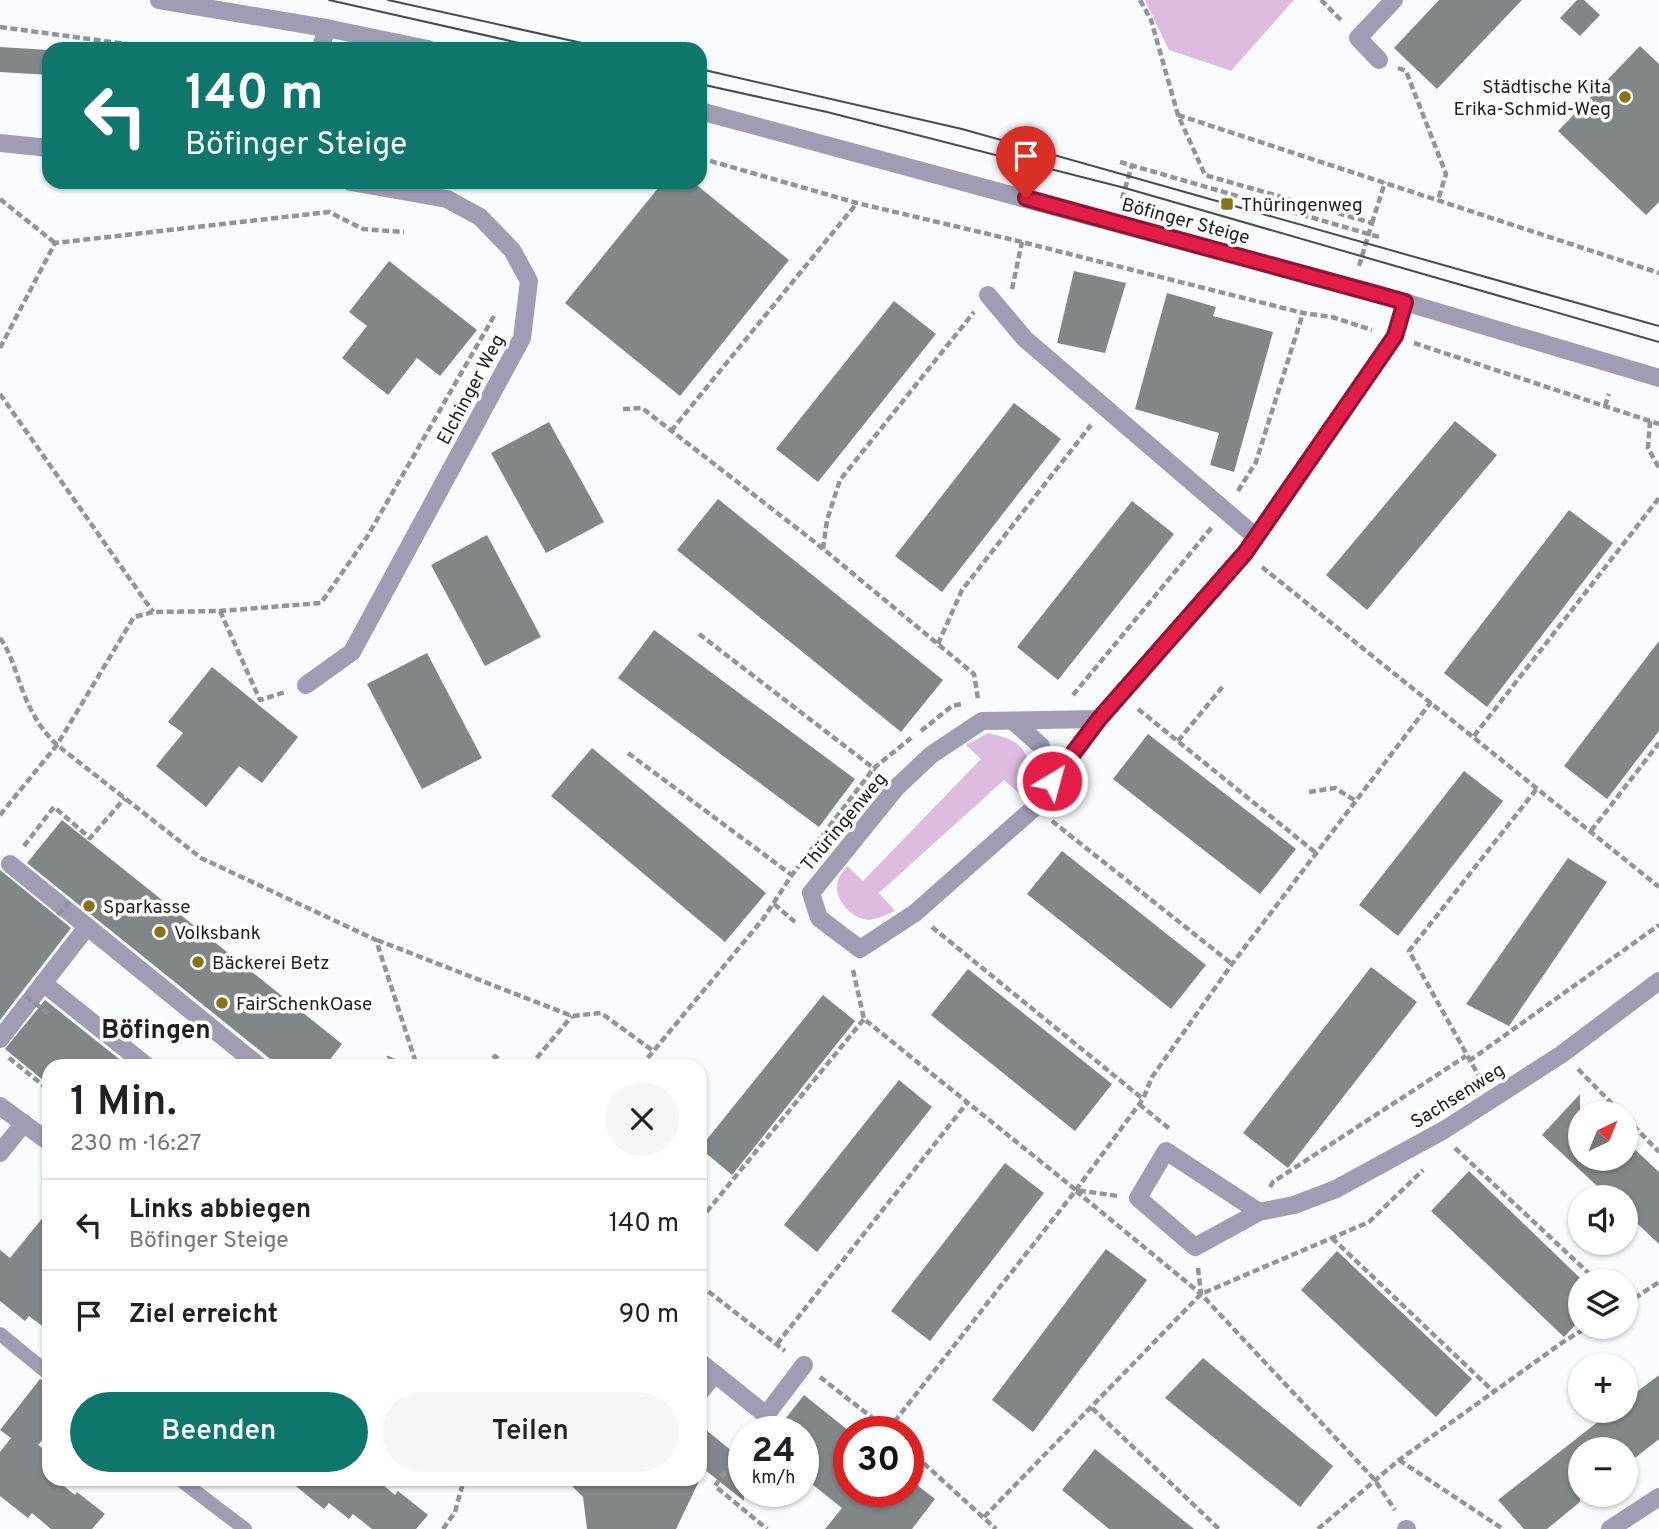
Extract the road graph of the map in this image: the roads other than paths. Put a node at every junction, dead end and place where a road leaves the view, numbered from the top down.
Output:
1 (159, 0) edge
2 (1394, 0) edge
3 (326, 28) junction
4 (323, 42) edge
5 (394, 42) edge
6 (1379, 60) road end
7 (707, 113) edge
8 (0, 143) edge
9 (42, 147) edge
10 (391, 189) edge
11 (988, 295) road end
12 (1405, 302) junction
13 (1659, 378) edge
14 (1256, 537) junction
15 (306, 685) road end
16 (1099, 719) junction
17 (1013, 721) junction
18 (1052, 781) junction
19 (10, 864) road end
20 (87, 927) junction
21 (1659, 981) edge
22 (43, 983) junction
23 (3, 1044) edge
24 (138, 1059) edge
25 (250, 1059) edge
26 (0, 1106) edge
27 (24, 1123) junction
28 (42, 1137) edge
29 (0, 1153) edge
30 (1259, 1212) junction
31 (0, 1334) edge
32 (804, 1365) dead end
33 (42, 1368) edge
34 (707, 1368) edge
35 (715, 1374) junction
36 (707, 1384) edge
37 (187, 1486) edge
38 (1659, 1497) edge
39 (245, 1529) edge
40 (1610, 1529) edge

1 - 3 street
2 - 6 street
3 - 4 street
3 - 5 street
7 - 12 street, Böfinger Steige
8 - 9 street
10 - 15 street, Elchinger Weg
11 - 14 street
12 - 13 street, Böfinger Steige
12 - 14 street, Thüringenweg
14 - 16 street, Thüringenweg
16 - 17 street
16 - 18 street, Thüringenweg
17 - 18 street
17 - 18 street, Thüringenweg
19 - 20 street
20 - 22 street
20 - 25 street
21 - 30 street, Sachsenweg
22 - 23 street
22 - 24 street
26 - 27 street
27 - 28 street
27 - 29 street
30 - 30 street, Sachsenweg
31 - 33 lane
32 - 35 street
34 - 35 street
35 - 36 street
37 - 39 lane
38 - 40 street

